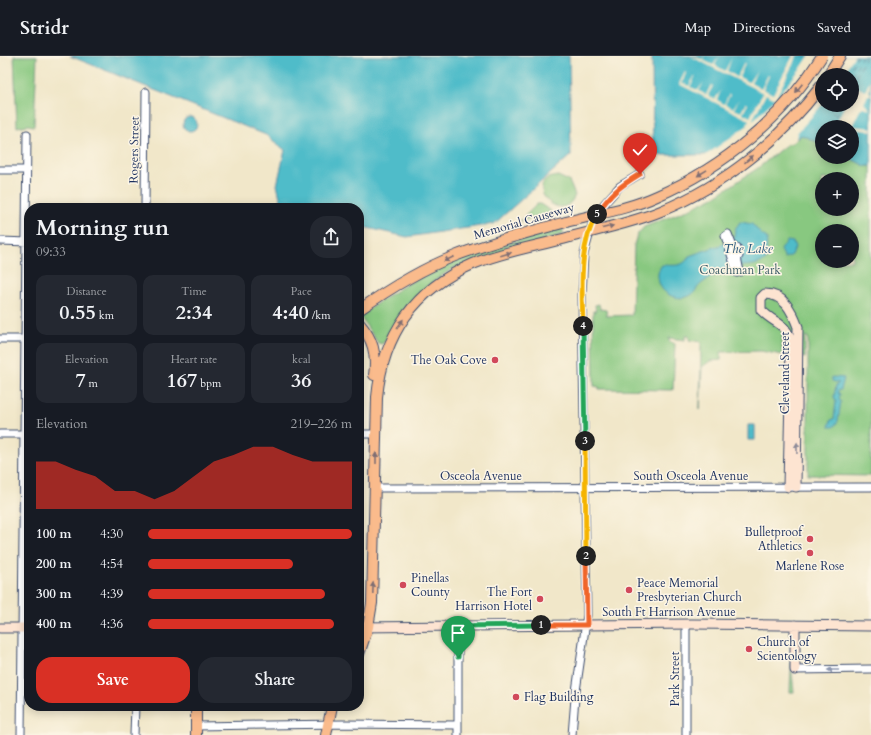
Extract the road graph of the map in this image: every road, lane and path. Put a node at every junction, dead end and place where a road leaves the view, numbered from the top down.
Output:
1 (822, 56) edge
2 (840, 56) edge
3 (832, 68) edge
4 (146, 92) dead end
5 (815, 94) edge
6 (26, 134) dead end
7 (0, 170) edge
8 (25, 170) junction
9 (640, 174) dead end
10 (26, 203) edge
11 (145, 203) edge
12 (0, 241) edge
13 (24, 242) edge
14 (739, 273) joint
15 (364, 307) edge
16 (792, 312) junction
17 (781, 325) junction
18 (364, 330) edge
19 (0, 339) edge
20 (24, 339) edge
21 (0, 434) edge
22 (24, 434) edge
23 (364, 434) edge
24 (376, 434) junction
25 (586, 487) junction
26 (792, 487) junction
27 (871, 487) edge
28 (376, 488) junction
29 (686, 624) junction
30 (587, 625) junction
31 (791, 625) junction
32 (458, 626) junction
33 (871, 626) edge
34 (364, 627) edge
35 (0, 628) edge
36 (24, 628) edge
37 (24, 655) edge
38 (871, 669) edge
39 (795, 670) joint
40 (135, 711) edge
41 (196, 711) edge
42 (331, 711) edge
43 (328, 724) junction
44 (458, 725) junction
45 (196, 730) edge
46 (21, 735) edge
47 (134, 735) edge
48 (326, 735) edge
49 (458, 735) edge
50 (572, 735) edge
51 (686, 735) edge

1 -> 15 main road, Memorial Causeway, bridge
2 - 3 main road
4 - 11 street, Rogers Street
24 -> 5 main road, bridge
6 - 8 street
7 - 8 street
8 - 10 street
9 - 25 street
12 - 13 street
14 - 14 street
16 - 17 street
16 - 17 street, Cleveland Street
26 -> 16 street, Cleveland Street
17 - 26 street, Cleveland Street
18 - 24 main road
19 - 20 street
21 - 22 street
23 - 24 street
28 -> 24 main road
25 - 26 street, South Osceola Avenue
25 - 28 street, Osceola Avenue
25 - 30 street
26 - 27 street, South Osceola Avenue
34 -> 28 main road
29 - 30 street, South Ft Harrison Avenue
29 - 31 street, South Ft Harrison Avenue
29 - 51 street, Park Street
30 - 32 street, South Ft Harrison Avenue
30 - 50 street
31 - 33 street, South Ft Harrison Avenue
31 - 39 street
32 - 34 street, South Ft Harrison Avenue
32 - 44 street
35 - 36 street
37 - 46 street
38 -> 39 street
40 - 47 street
41 - 45 main road
42 - 43 main road
43 - 44 street
43 - 45 street
43 - 48 main road
44 - 49 street

